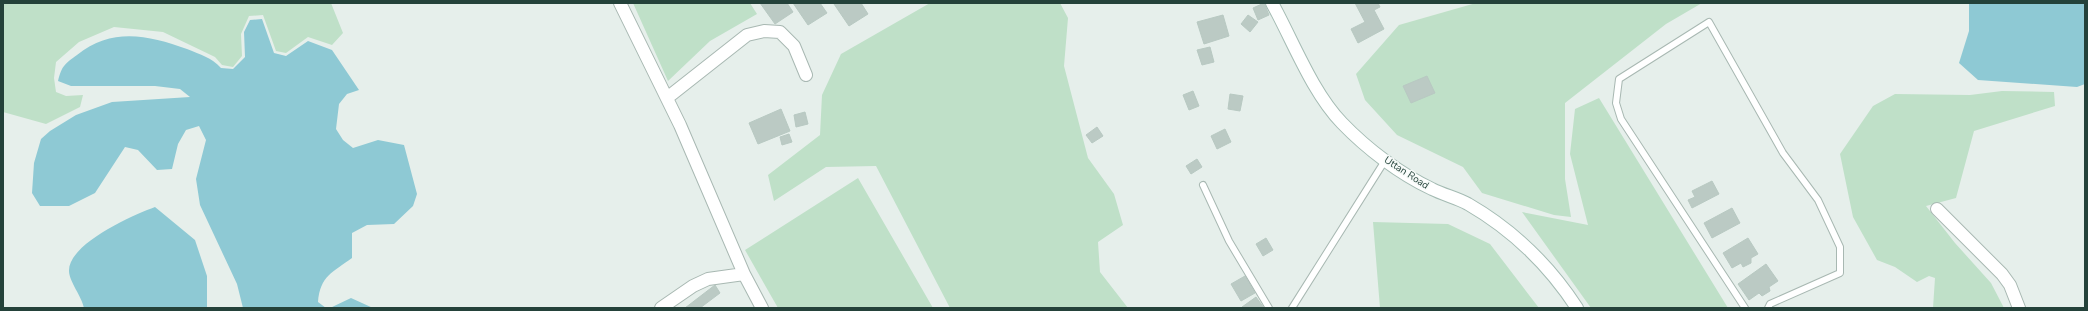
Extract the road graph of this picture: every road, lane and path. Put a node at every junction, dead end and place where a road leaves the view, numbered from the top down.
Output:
1 (620, 3) edge
2 (1272, 3) edge
3 (806, 75) dead end
4 (667, 98) junction
5 (1386, 159) junction
6 (1203, 185) dead end
7 (1937, 210) dead end
8 (744, 274) junction
9 (661, 308) edge
10 (762, 308) edge
11 (1269, 308) edge
12 (1292, 308) edge
13 (1576, 308) edge
14 (1745, 308) edge
15 (1768, 308) edge
16 (2019, 308) edge

1 - 4 street
2 - 5 street, Uttan Road
3 - 4 street
4 - 8 street
5 - 12 lane
5 - 13 street, Uttan Road
6 - 11 lane
7 - 16 street
8 - 9 street
8 - 10 street
14 - 15 lane

